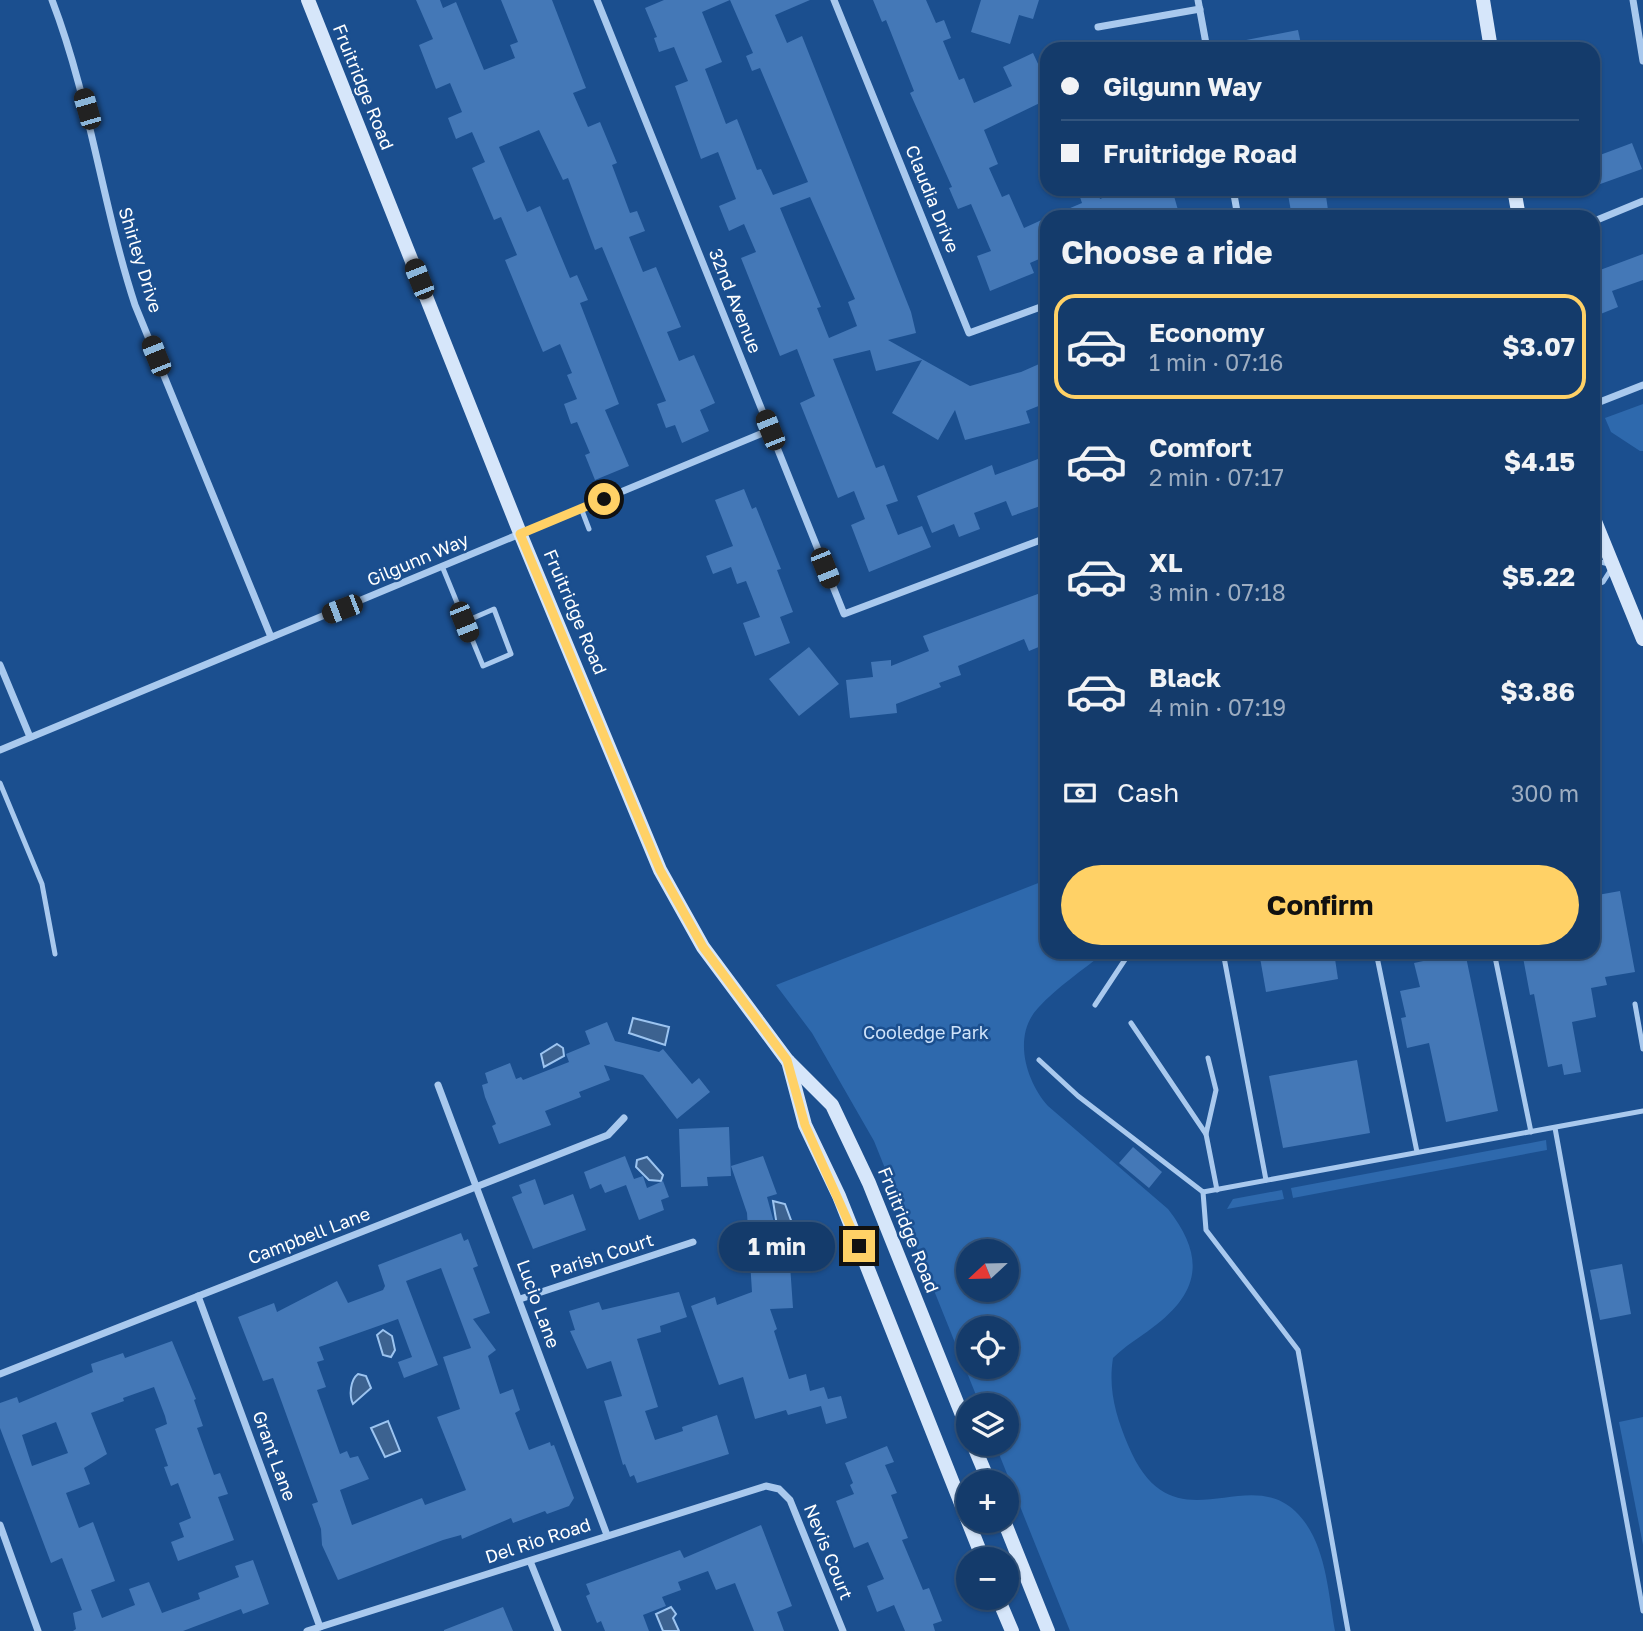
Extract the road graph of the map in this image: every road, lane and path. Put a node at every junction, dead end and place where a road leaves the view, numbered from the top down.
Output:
1 (52, 0) edge
2 (308, 0) edge
3 (597, 0) edge
4 (834, 0) edge
5 (1198, 0) edge
6 (1483, 0) edge
7 (1633, 0) edge
8 (1199, 9) junction
9 (1098, 27) dead end
10 (1206, 42) edge
11 (1490, 42) edge
12 (1643, 61) edge
13 (1643, 201) edge
14 (1600, 219) edge
15 (1040, 307) edge
16 (1643, 386) edge
17 (1600, 402) edge
18 (770, 430) junction
19 (581, 508) junction
20 (589, 529) dead end
21 (520, 534) junction
22 (1600, 535) edge
23 (1040, 540) edge
24 (1600, 562) edge
25 (442, 566) junction
26 (1612, 566) junction
27 (1600, 583) edge
28 (464, 622) junction
29 (271, 637) junction
30 (1643, 639) edge
31 (0, 665) edge
32 (30, 737) junction
33 (0, 750) edge
34 (0, 783) edge
35 (55, 954) dead end
36 (1125, 959) edge
37 (1224, 959) edge
38 (1377, 959) edge
39 (1495, 959) edge
40 (1635, 1004) dead end
41 (1095, 1005) dead end
42 (1131, 1023) dead end
43 (1643, 1049) edge
44 (1208, 1058) dead end
45 (787, 1060) junction
46 (1039, 1060) dead end
47 (438, 1085) dead end
48 (1643, 1111) edge
49 (624, 1118) dead end
50 (1556, 1128) junction
51 (1531, 1132) junction
52 (1206, 1134) junction
53 (1417, 1152) junction
54 (1266, 1181) junction
55 (477, 1187) junction
56 (1217, 1190) junction
57 (1203, 1192) junction
58 (694, 1242) dead end
59 (198, 1296) junction
60 (520, 1299) junction
61 (0, 1374) edge
62 (956, 1400) edge
63 (779, 1489) joint
64 (0, 1525) edge
65 (1009, 1533) edge
66 (607, 1535) junction
67 (978, 1547) edge
68 (530, 1561) junction
69 (1003, 1610) edge
70 (1643, 1611) edge
71 (320, 1627) junction
72 (38, 1631) edge
73 (307, 1631) edge
74 (558, 1631) edge
75 (843, 1631) edge
76 (1012, 1631) edge
77 (1048, 1631) edge
78 (1348, 1631) edge

1 - 29 street, Shirley Drive
2 - 21 main road, Fruitridge Road
3 - 18 street, 32nd Avenue
4 - 15 street, Claudia Drive
5 - 8 street
6 - 11 main road
7 - 12 street
8 - 9 street
8 - 10 street
13 - 14 street
16 - 17 street
18 - 19 street, Gilgunn Way
18 - 23 street, 32nd Avenue
19 - 20 lane
19 - 21 street, Gilgunn Way
21 - 25 street, Gilgunn Way
21 - 45 main road, Fruitridge Road
22 - 26 main road
24 - 26 lane
25 - 28 lane
25 - 29 street, Gilgunn Way
26 - 27 lane
26 - 30 main road
28 - 28 lane
29 - 32 street, Gilgunn Way
31 - 32 street
32 - 33 street, Gilgunn Way
34 - 35 lane
36 - 41 lane
37 - 54 lane
38 - 53 lane
39 - 51 lane
40 - 43 lane
42 - 52 lane
44 - 52 lane
45 - 62 main road, Fruitridge Road
45 - 67 main road, Fruitridge Road
46 - 57 lane
47 - 55 street, Lucio Lane
48 - 50 lane
49 - 55 street, Campbell Lane
50 - 51 lane
50 - 70 lane
51 - 53 lane
52 - 56 lane
53 - 54 lane
54 - 56 lane
55 - 59 street, Campbell Lane
55 - 60 street, Lucio Lane
56 - 57 lane
57 - 78 lane
58 - 60 street, Parish Court
59 - 61 street, Campbell Lane
59 - 71 street, Grant Lane
60 - 66 street, Lucio Lane
63 - 66 street, Del Rio Road
63 - 75 street, Nevis Court
64 - 72 street
65 - 77 main road
66 - 68 street, Del Rio Road
68 - 71 street, Del Rio Road
68 - 74 street
69 - 76 main road
71 - 73 street, Del Rio Road

